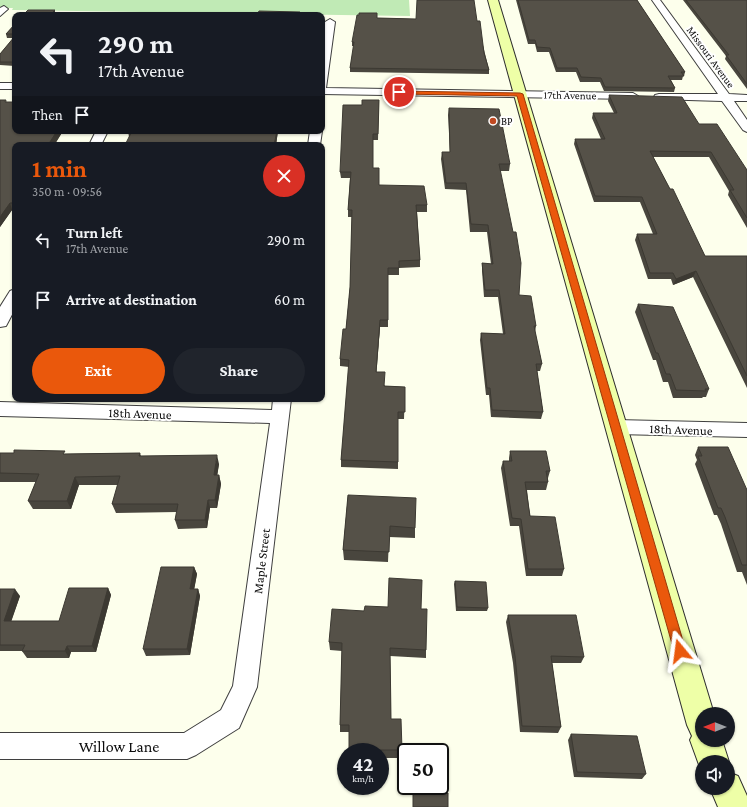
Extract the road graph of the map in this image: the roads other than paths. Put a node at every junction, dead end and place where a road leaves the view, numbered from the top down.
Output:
1 (493, 0) edge
2 (656, 0) edge
3 (330, 22) dead end
4 (325, 62) edge
5 (0, 86) edge
6 (12, 86) edge
7 (325, 91) edge
8 (520, 94) junction
9 (726, 98) junction
10 (747, 98) edge
11 (747, 128) edge
12 (12, 300) edge
13 (0, 322) edge
14 (281, 408) edge
15 (0, 409) edge
16 (616, 427) junction
17 (747, 430) edge
18 (697, 707) edge
19 (230, 720) joint
20 (0, 746) edge
21 (717, 795) edge
22 (729, 795) edge
23 (719, 807) edge
24 (735, 807) edge

1 - 8 main road
2 - 9 street, Missouri Avenue
3 - 4 street
5 - 6 street
7 - 8 street, 17th Avenue
8 - 9 street, 17th Avenue
8 - 16 main road
9 - 10 street, 17th Avenue
9 - 11 street, Missouri Avenue
12 - 13 street
14 - 15 street, 18th Avenue
14 - 19 street, Maple Street
16 - 17 street, 18th Avenue
16 - 18 main road
19 - 20 street, Willow Lane
21 - 23 main road
22 - 24 main road

